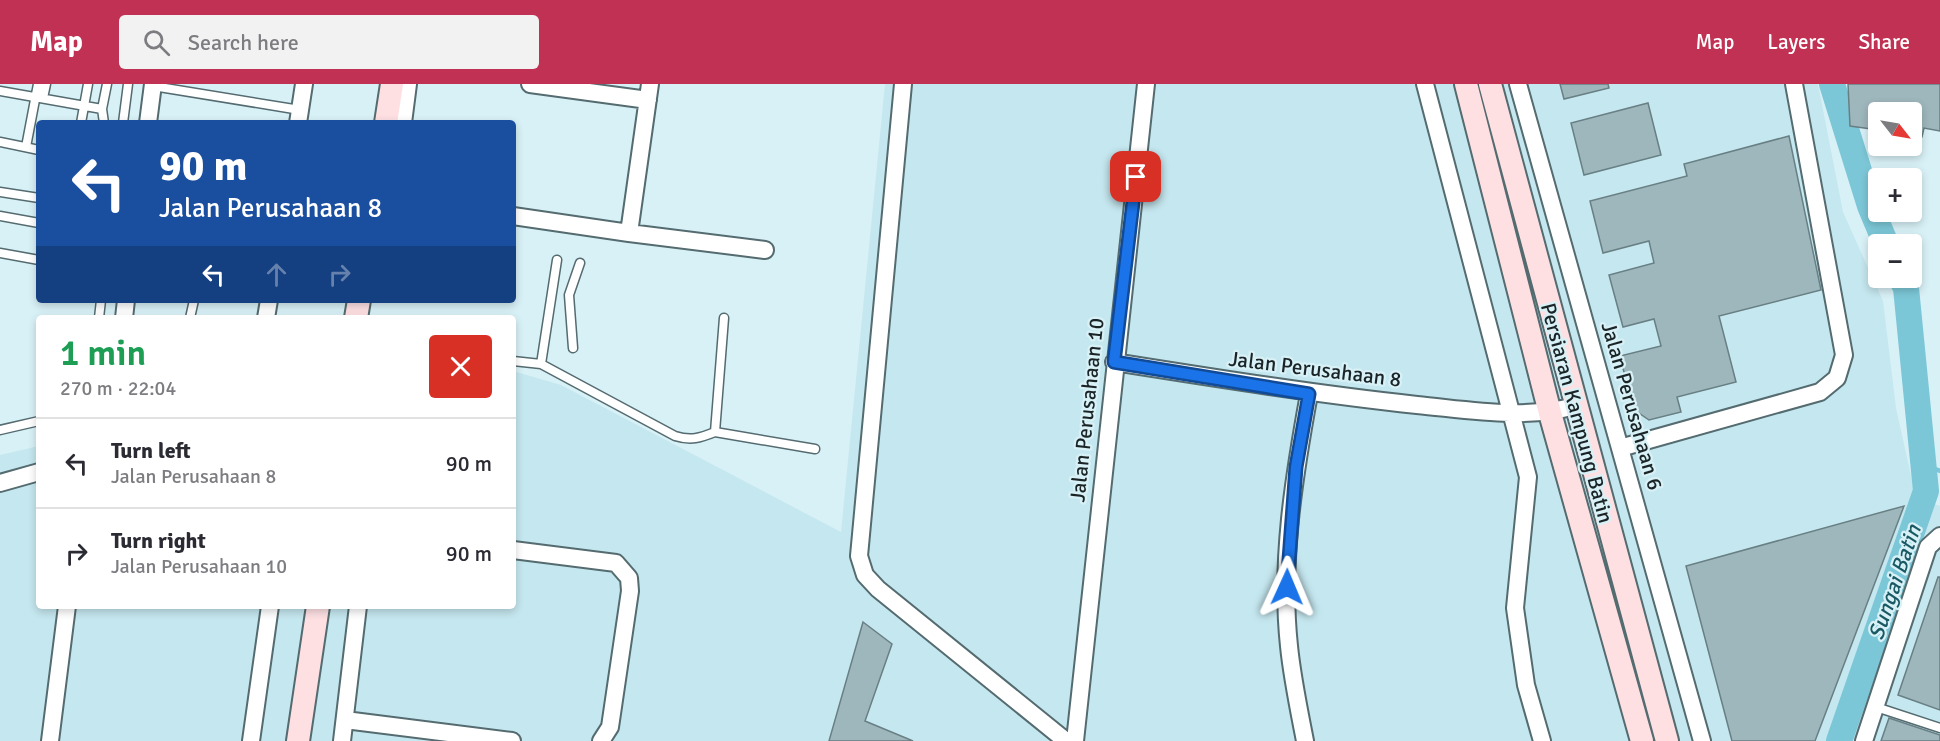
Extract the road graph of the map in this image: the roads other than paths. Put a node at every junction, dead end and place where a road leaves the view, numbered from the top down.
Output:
1 (38, 84) edge
2 (46, 84) edge
3 (88, 84) edge
4 (107, 84) edge
5 (128, 84) edge
6 (304, 84) edge
7 (392, 84) edge
8 (408, 84) edge
9 (530, 84) edge
10 (903, 84) edge
11 (1146, 84) edge
12 (1425, 84) edge
13 (1466, 84) edge
14 (1490, 84) edge
15 (1518, 84) edge
16 (1794, 84) edge
17 (153, 85) edge
18 (0, 91) edge
19 (649, 92) edge
20 (39, 98) junction
21 (83, 106) junction
22 (102, 109) junction
23 (299, 117) edge
24 (81, 120) edge
25 (104, 120) edge
26 (123, 120) edge
27 (148, 120) edge
28 (386, 120) edge
29 (403, 120) edge
30 (0, 142) edge
31 (26, 147) junction
32 (36, 149) edge
33 (0, 192) edge
34 (36, 198) edge
35 (0, 216) edge
36 (516, 216) edge
37 (36, 222) edge
38 (629, 233) junction
39 (765, 250) dead end
40 (0, 253) edge
41 (36, 259) edge
42 (557, 260) dead end
43 (580, 262) dead end
44 (554, 289) junction
45 (569, 295) junction
46 (724, 318) dead end
47 (573, 348) dead end
48 (516, 361) edge
49 (1114, 362) junction
50 (541, 364) junction
51 (1309, 394) junction
52 (1575, 406) junction
53 (1550, 413) junction
54 (1511, 414) junction
55 (36, 422) edge
56 (0, 430) edge
57 (715, 432) junction
58 (1620, 447) junction
59 (815, 449) dead end
60 (36, 473) edge
61 (0, 483) edge
62 (1940, 536) edge
63 (516, 550) edge
64 (67, 609) edge
65 (270, 609) edge
66 (318, 609) edge
67 (358, 609) edge
68 (1876, 707) junction
69 (345, 720) junction
70 (1940, 728) edge
71 (50, 741) edge
72 (251, 741) edge
73 (298, 741) edge
74 (342, 741) edge
75 (512, 741) edge
76 (601, 741) edge
77 (1066, 741) edge
78 (1075, 741) edge
79 (1305, 741) edge
80 (1542, 741) edge
81 (1642, 741) edge
82 (1666, 741) edge
83 (1701, 741) edge
84 (1864, 741) edge

1 - 20 lane
2 - 20 lane
3 - 21 lane
4 - 22 lane
5 - 26 lane
6 - 23 street
7 - 28 street
8 - 29 street
9 - 19 street
10 - 77 street
11 - 49 street, Jalan Perusahaan 10
12 - 54 street
13 - 53 street, Persiaran Kampung Batin
14 - 52 street, Persiaran Kampung Batin
15 - 58 street, Jalan Perusahaan 6
16 - 58 street
17 - 23 lane
17 - 27 street
18 - 20 lane
19 - 38 street
20 - 21 lane
20 - 31 lane
21 - 22 lane
21 - 24 lane
22 - 25 lane
30 - 31 lane
31 - 32 lane
33 - 34 lane
35 - 37 lane
36 - 38 street
38 - 39 street
40 - 41 lane
42 - 44 lane
43 - 45 lane
44 - 45 lane
44 - 50 lane
45 - 47 lane
46 - 57 lane
48 - 50 lane
49 - 51 street, Jalan Perusahaan 8
49 - 78 street, Jalan Perusahaan 10
50 - 57 lane
51 - 54 street, Jalan Perusahaan 8
51 - 79 street
52 - 53 street, Jalan Perusahaan 8
52 - 82 street, Persiaran Kampung Batin
53 - 54 street, Jalan Perusahaan 8
53 - 81 street, Persiaran Kampung Batin
54 - 80 street
55 - 56 lane
57 - 59 lane
58 - 83 street, Jalan Perusahaan 6
60 - 61 street
62 - 68 street
63 - 76 street
64 - 71 street
65 - 72 street
66 - 73 street
67 - 69 street
68 - 70 lane
68 - 84 street
69 - 74 street
69 - 75 street

